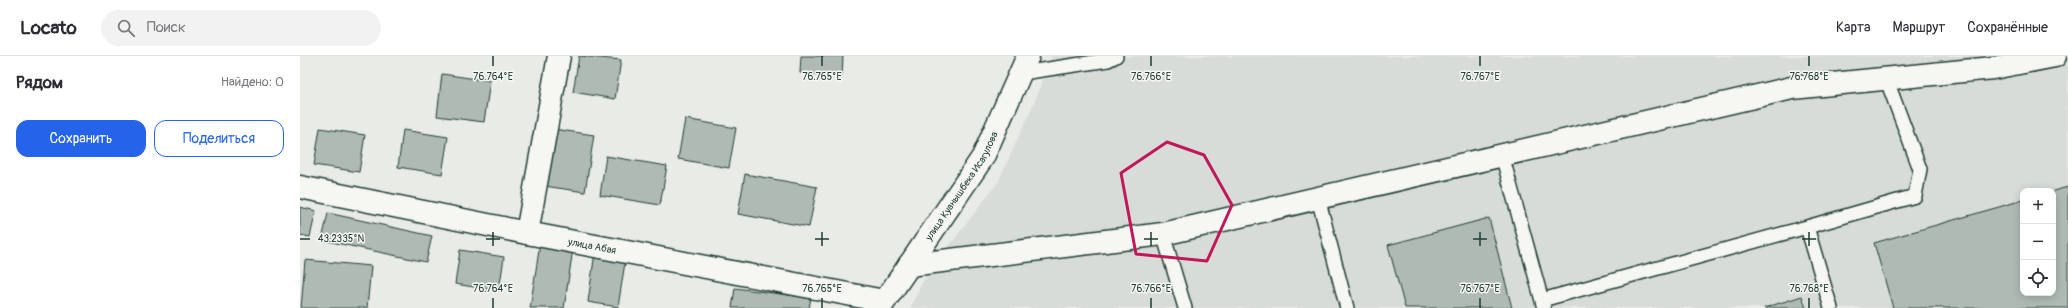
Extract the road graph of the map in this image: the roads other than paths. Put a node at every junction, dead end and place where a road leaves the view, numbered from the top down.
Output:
1 (559, 56) edge
2 (1116, 56) edge
3 (2055, 56) edge
4 (1025, 64) edge
5 (1886, 78) junction
6 (1502, 155) junction
7 (300, 187) edge
8 (1318, 198) junction
9 (1807, 227) junction
10 (526, 233) junction
11 (1163, 234) junction
12 (909, 265) junction
13 (1543, 304) edge
14 (882, 305) edge
15 (1185, 308) edge
16 (1347, 308) edge
17 (1832, 308) edge

1 - 10 street
2 - 4 lane
3 - 5 street
4 - 12 street, улица Куанышбека Исагулова
5 - 6 street
5 - 9 lane
6 - 8 street
6 - 13 lane
7 - 10 street, улица Абая
8 - 11 street
8 - 16 lane
9 - 13 lane
9 - 17 lane
10 - 14 street, улица Абая
11 - 12 street
11 - 15 lane
12 - 14 street, улица Куанышбека Исагулова

